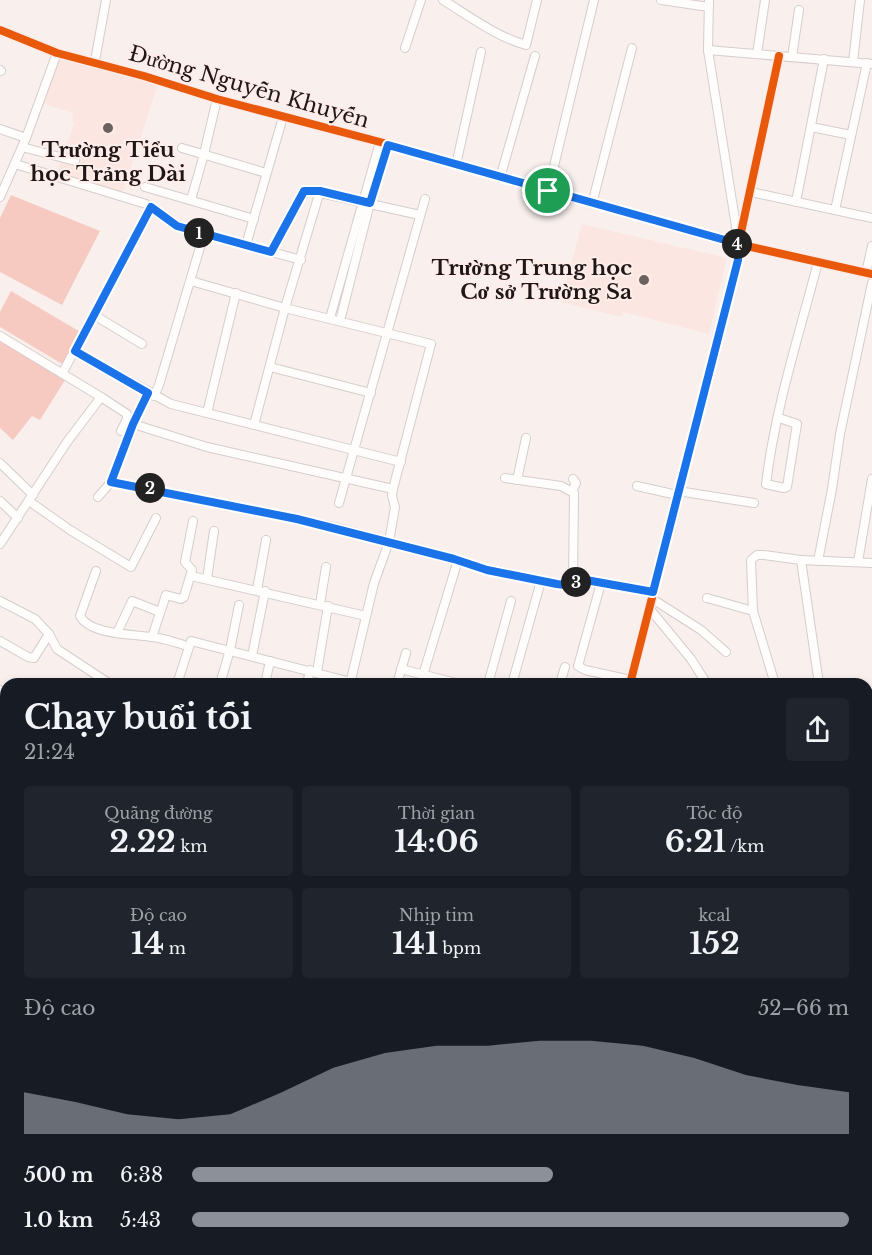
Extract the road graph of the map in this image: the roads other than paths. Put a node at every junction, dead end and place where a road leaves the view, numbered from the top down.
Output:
1 (106, 0) edge
2 (421, 0) edge
3 (443, 0) edge
4 (537, 0) edge
5 (594, 0) edge
6 (661, 0) edge
7 (765, 0) edge
8 (860, 0) edge
9 (709, 4) edge
10 (800, 10) dead end
11 (0, 30) edge
12 (405, 48) dead end
13 (632, 48) dead end
14 (708, 50) junction
15 (481, 52) dead end
16 (57, 53) junction
17 (757, 54) junction
18 (535, 56) dead end
19 (779, 56) junction
20 (792, 57) junction
21 (569, 59) dead end
22 (824, 59) junction
23 (95, 61) junction
24 (579, 62) junction
25 (853, 62) junction
26 (869, 63) edge
27 (217, 99) junction
28 (283, 117) junction
29 (811, 127) junction
30 (0, 129) edge
31 (851, 135) junction
32 (26, 138) junction
33 (384, 144) junction
34 (22, 147) junction
35 (182, 148) dead end
36 (204, 154) junction
37 (75, 161) dead end
38 (15, 164) junction
39 (456, 165) junction
40 (266, 173) junction
41 (500, 178) junction
42 (145, 187) dead end
43 (320, 191) junction
44 (548, 191) junction
45 (751, 192) junction
46 (0, 197) edge
47 (425, 199) dead end
48 (190, 200) junction
49 (796, 201) junction
50 (366, 202) junction
51 (592, 204) junction
52 (151, 207) junction
53 (835, 210) junction
54 (420, 215) junction
55 (872, 218) edge
56 (254, 219) junction
57 (204, 234) junction
58 (739, 243) junction
59 (246, 245) junction
60 (872, 246) edge
61 (271, 252) junction
62 (301, 260) junction
63 (818, 262) junction
64 (869, 273) edge
65 (191, 281) junction
66 (872, 283) edge
67 (236, 294) junction
68 (285, 308) junction
69 (94, 315) junction
70 (330, 318) junction
71 (340, 321) junction
72 (387, 333) junction
73 (0, 336) edge
74 (142, 344) dead end
75 (75, 351) junction
76 (270, 367) junction
77 (63, 372) junction
78 (370, 393) junction
79 (151, 394) junction
80 (101, 397) junction
81 (207, 412) junction
82 (779, 418) junction
83 (133, 424) junction
84 (254, 425) junction
85 (121, 431) dead end
86 (526, 438) dead end
87 (355, 449) junction
88 (401, 462) junction
89 (0, 463) edge
90 (346, 478) junction
91 (506, 478) dead end
92 (872, 479) edge
93 (517, 480) junction
94 (111, 482) junction
95 (637, 486) dead end
96 (393, 489) junction
97 (678, 493) junction
98 (98, 497) dead end
99 (31, 498) junction
100 (0, 501) edge
101 (339, 503) dead end
102 (754, 503) dead end
103 (18, 518) junction
104 (156, 518) dead end
105 (193, 521) dead end
106 (214, 531) dead end
107 (266, 540) dead end
108 (389, 542) junction
109 (0, 544) edge
110 (458, 560) junction
111 (801, 560) junction
112 (818, 561) junction
113 (858, 562) junction
114 (872, 563) edge
115 (326, 567) dead end
116 (96, 571) dead end
117 (191, 576) junction
118 (207, 579) junction
119 (541, 581) junction
120 (573, 582) junction
121 (601, 583) junction
122 (261, 590) junction
123 (652, 595) junction
124 (707, 598) dead end
125 (511, 601) dead end
126 (0, 602) edge
127 (239, 605) dead end
128 (324, 605) junction
129 (649, 608) junction
130 (753, 611) junction
131 (160, 612) junction
132 (366, 616) junction
133 (117, 633) junction
134 (49, 634) junction
135 (152, 637) junction
136 (0, 641) edge
137 (188, 646) junction
138 (230, 650) junction
139 (726, 652) dead end
140 (406, 653) dead end
141 (252, 656) junction
142 (270, 661) junction
143 (566, 667) dead end
144 (401, 669) junction
145 (314, 671) junction
146 (423, 675) junction
147 (101, 678) edge
148 (179, 678) edge
149 (222, 678) edge
150 (266, 678) edge
151 (310, 678) edge
152 (336, 678) edge
153 (352, 678) edge
154 (399, 678) edge
155 (435, 678) edge
156 (490, 678) edge
157 (515, 678) edge
158 (562, 678) edge
159 (616, 678) edge
160 (632, 678) edge
161 (703, 678) edge
162 (773, 678) edge
163 (818, 678) edge

1 - 23 street
2 - 12 street
3 - 4 street
5 - 24 street
6 - 9 street
7 - 17 street
8 - 25 street
9 - 14 street
10 - 20 street
11 - 16 street, Đường Nguyễn Khuyến
13 - 51 street
14 - 17 street
14 - 58 street
15 - 39 street
16 - 23 street, Đường Nguyễn Khuyến
16 - 32 street
17 - 19 street
18 - 41 street
19 - 20 street
19 - 45 street
20 - 22 street
21 - 24 street
22 - 25 street
22 - 29 street
23 - 27 street, Đường Nguyễn Khuyến
24 - 44 street
25 - 26 street
26 - 31 street
27 - 28 street, Đường Nguyễn Khuyến
27 - 36 street
28 - 33 street, Đường Nguyễn Khuyến
28 - 40 street
29 - 31 street
29 - 49 street
30 - 32 street
31 - 53 street
32 - 34 street
33 - 39 street, Đường Nguyễn Khuyến
33 - 50 street
34 - 37 street
34 - 38 street
35 - 36 street
36 - 40 street
36 - 48 street
38 - 46 street
38 - 52 street
39 - 41 street, Đường Nguyễn Khuyến
40 - 56 street
41 - 44 street, Đường Nguyễn Khuyến
42 - 48 street
43 - 50 street
43 - 61 street
43 - 62 street
44 - 51 street, Đường Nguyễn Khuyến
45 - 49 street
45 - 58 street
47 - 54 street
48 - 56 street
49 - 53 street
50 - 54 street
50 - 70 street
50 - 71 street
51 - 58 street, Đường Nguyễn Khuyến
52 - 57 street
52 - 69 street
53 - 55 street
54 - 72 street
56 - 59 street
57 - 59 street
57 - 65 street
58 - 63 street, Đường Nguyễn Khuyến
58 - 97 street
59 - 61 street
60 - 64 street
61 - 62 street
62 - 68 street
63 - 64 street, Đường Nguyễn Khuyến
63 - 82 street
65 - 67 street
65 - 79 street
66 - 112 street
67 - 68 street
67 - 81 street
68 - 70 street
68 - 76 street
69 - 74 street
69 - 75 street
70 - 71 street
71 - 72 street
72 - 78 street
72 - 88 street
73 - 77 street
75 - 77 street
75 - 79 street
76 - 78 street
76 - 84 street
77 - 80 street
78 - 87 street
79 - 81 street
79 - 83 street
80 - 85 street
80 - 99 street
81 - 84 street
82 - 82 street
83 - 90 street
83 - 94 street
84 - 87 street
86 - 93 street
87 - 88 street
87 - 90 street
88 - 96 street
89 - 99 street
90 - 96 street
90 - 101 street
91 - 93 street
92 - 113 street
93 - 120 street
94 - 98 street
94 - 108 street
95 - 97 street
96 - 108 street
97 - 102 street
97 - 123 street
99 - 103 street
99 - 104 street
100 - 103 street
103 - 109 street
105 - 117 street
106 - 118 street
107 - 122 street
108 - 110 street
108 - 132 street
110 - 119 street
110 - 146 street
111 - 112 street
111 - 130 street
111 - 163 street
112 - 113 street
113 - 114 street
115 - 128 street
116 - 133 street
117 - 118 street
117 - 131 street
118 - 122 street
119 - 120 street
119 - 157 street
120 - 121 street
121 - 123 street
121 - 159 street
122 - 128 street
122 - 141 street
123 - 129 street
123 - 139 street
124 - 130 street
125 - 156 street
126 - 134 street
127 - 138 street
128 - 132 street
128 - 145 street
129 - 160 street
129 - 161 street
130 - 162 street
131 - 133 street
131 - 135 street
132 - 153 street
133 - 135 street
134 - 136 street
134 - 147 street
135 - 137 street
137 - 138 street
137 - 148 street
138 - 141 street
138 - 149 street
140 - 144 street
141 - 142 street
142 - 145 street
142 - 150 street
143 - 158 street
144 - 146 street
144 - 154 street
145 - 151 street
145 - 152 street
146 - 155 street

